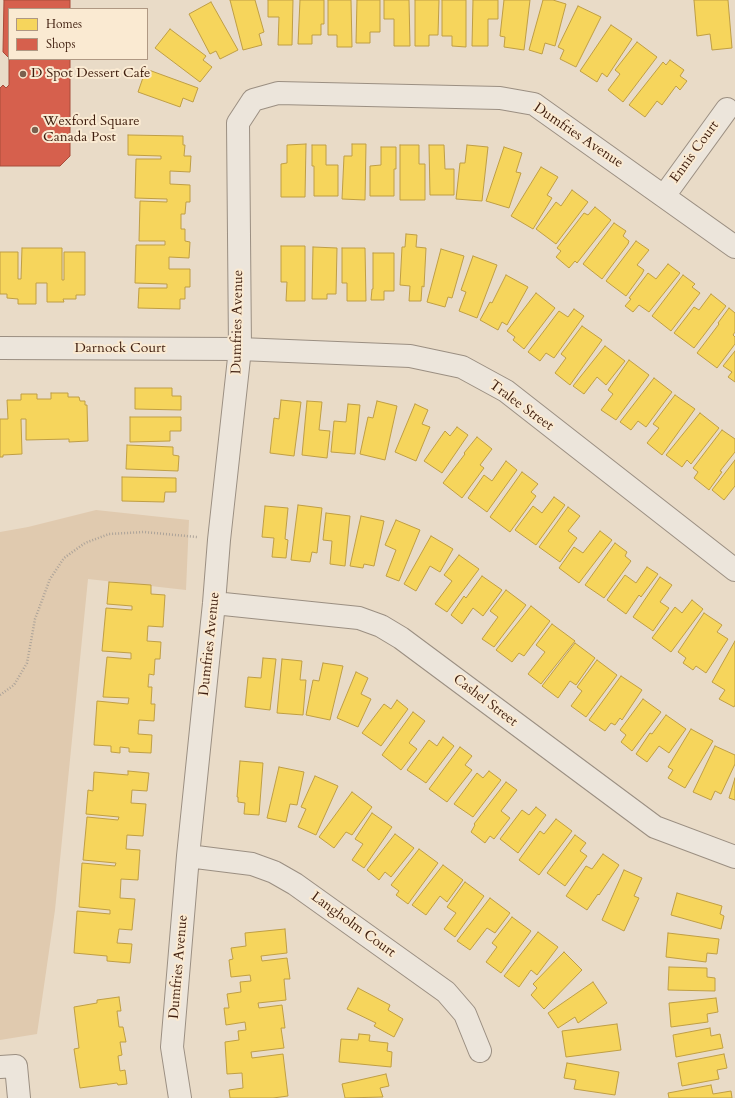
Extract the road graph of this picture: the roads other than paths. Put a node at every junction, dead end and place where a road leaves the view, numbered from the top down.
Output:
1 (727, 108) dead end
2 (664, 196) junction
3 (735, 247) edge
4 (0, 348) edge
5 (240, 349) junction
6 (735, 570) edge
7 (214, 602) junction
8 (188, 856) junction
9 (735, 857) edge
10 (480, 1051) dead end
11 (8, 1066) edge
12 (19, 1098) edge
13 (180, 1098) edge

1 - 2 street, Ennis Court
2 - 3 street, Dumfries Avenue
2 - 5 street, Dumfries Avenue
4 - 5 street, Darnock Court
5 - 6 street, Tralee Street
5 - 7 street, Dumfries Avenue
7 - 8 street, Dumfries Avenue
7 - 9 street, Cashel Street
8 - 10 street, Langholm Court
8 - 13 street, Dumfries Avenue
11 - 12 street

